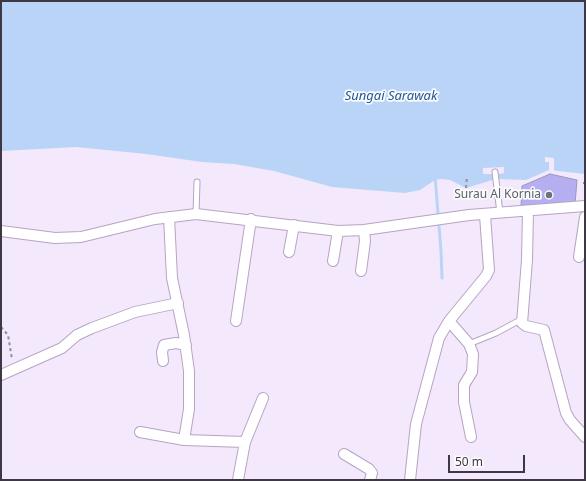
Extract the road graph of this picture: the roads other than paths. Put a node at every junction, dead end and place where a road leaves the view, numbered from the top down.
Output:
1 (495, 172) dead end
2 (197, 182) dead end
3 (585, 206) edge
4 (528, 211) junction
5 (500, 213) junction
6 (196, 214) junction
7 (485, 215) junction
8 (169, 217) junction
9 (585, 217) edge
10 (251, 220) junction
11 (294, 225) junction
12 (364, 230) junction
13 (1, 231) edge
14 (338, 231) junction
15 (289, 252) dead end
16 (579, 257) dead end
17 (333, 261) dead end
18 (361, 271) dead end
19 (178, 304) junction
20 (522, 319) junction
21 (236, 321) dead end
22 (449, 321) junction
23 (186, 344) junction
24 (469, 344) junction
25 (163, 361) dead end
26 (1, 375) edge
27 (263, 398) dead end
28 (140, 432) dead end
29 (471, 437) dead end
30 (585, 438) edge
31 (184, 440) junction
32 (245, 442) junction
33 (344, 454) dead end
34 (238, 480) edge
35 (370, 480) edge
36 (410, 480) edge

1 - 5 lane
2 - 6 lane
3 - 4 street
4 - 5 street
4 - 20 street
5 - 7 street
6 - 8 street
6 - 10 street
7 - 12 street
7 - 22 street
8 - 13 street
8 - 19 street
9 - 16 street
10 - 11 street
10 - 21 street
11 - 14 street
11 - 15 street
12 - 14 street
12 - 18 street
14 - 17 street
19 - 23 street
19 - 26 street
20 - 24 lane
20 - 30 street
22 - 24 street
22 - 36 street
23 - 25 street
23 - 31 street
24 - 29 street
27 - 32 street
28 - 31 street
31 - 32 street
32 - 34 street
33 - 35 street

